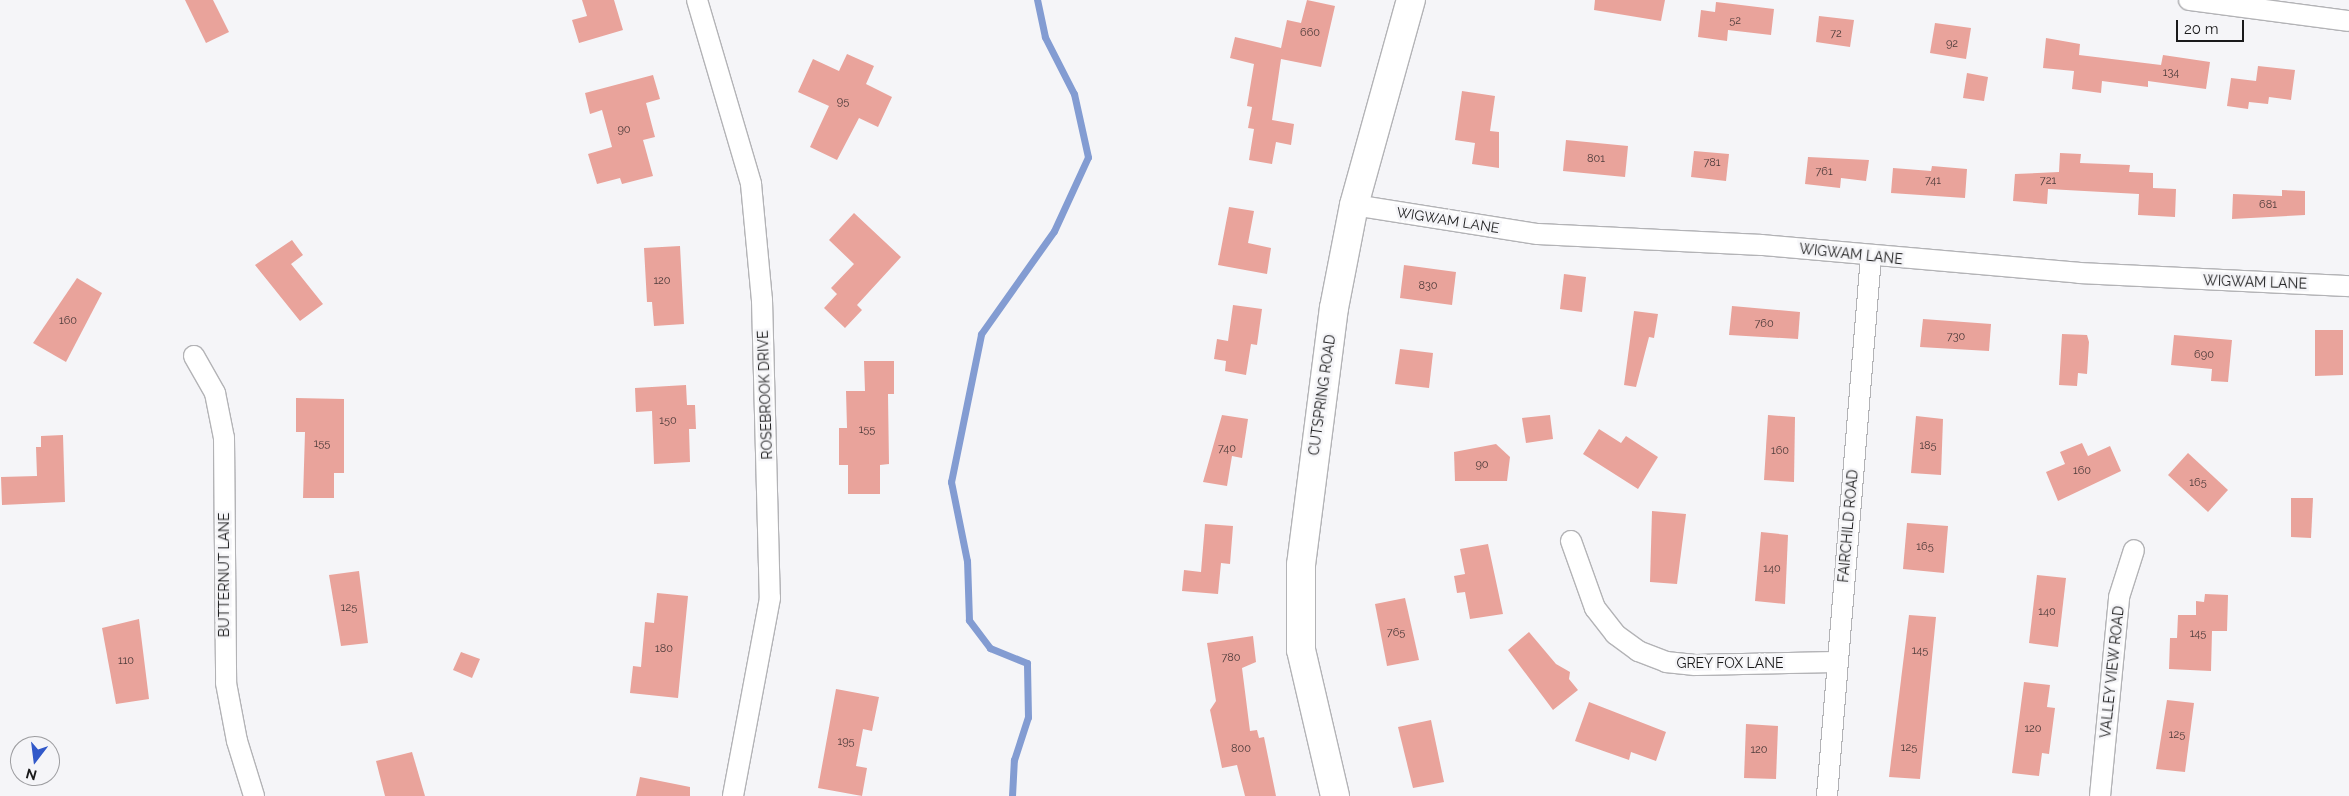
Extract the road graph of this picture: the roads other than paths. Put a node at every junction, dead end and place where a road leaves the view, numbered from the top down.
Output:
1 (697, 0) edge
2 (1411, 0) edge
3 (2189, 0) edge
4 (2349, 21) edge
5 (1354, 205) junction
6 (1871, 256) junction
7 (2349, 286) edge
8 (194, 356) dead end
9 (1571, 541) dead end
10 (2134, 550) dead end
11 (1836, 662) junction
12 (254, 796) edge
13 (733, 796) edge
14 (1336, 796) edge
15 (1827, 796) edge
16 (2100, 796) edge

1 - 13 street, ROSEBROOK DRIVE
2 - 5 street, CUTSPRING ROAD
3 - 4 street
5 - 6 street, WIGWAM LANE
5 - 14 street, CUTSPRING ROAD
6 - 7 street, WIGWAM LANE
6 - 11 street, FAIRCHILD ROAD
8 - 12 street, BUTTERNUT LANE
9 - 11 street, GREY FOX LANE
10 - 16 street, VALLEY VIEW ROAD
11 - 15 street, FAIRCHILD ROAD

